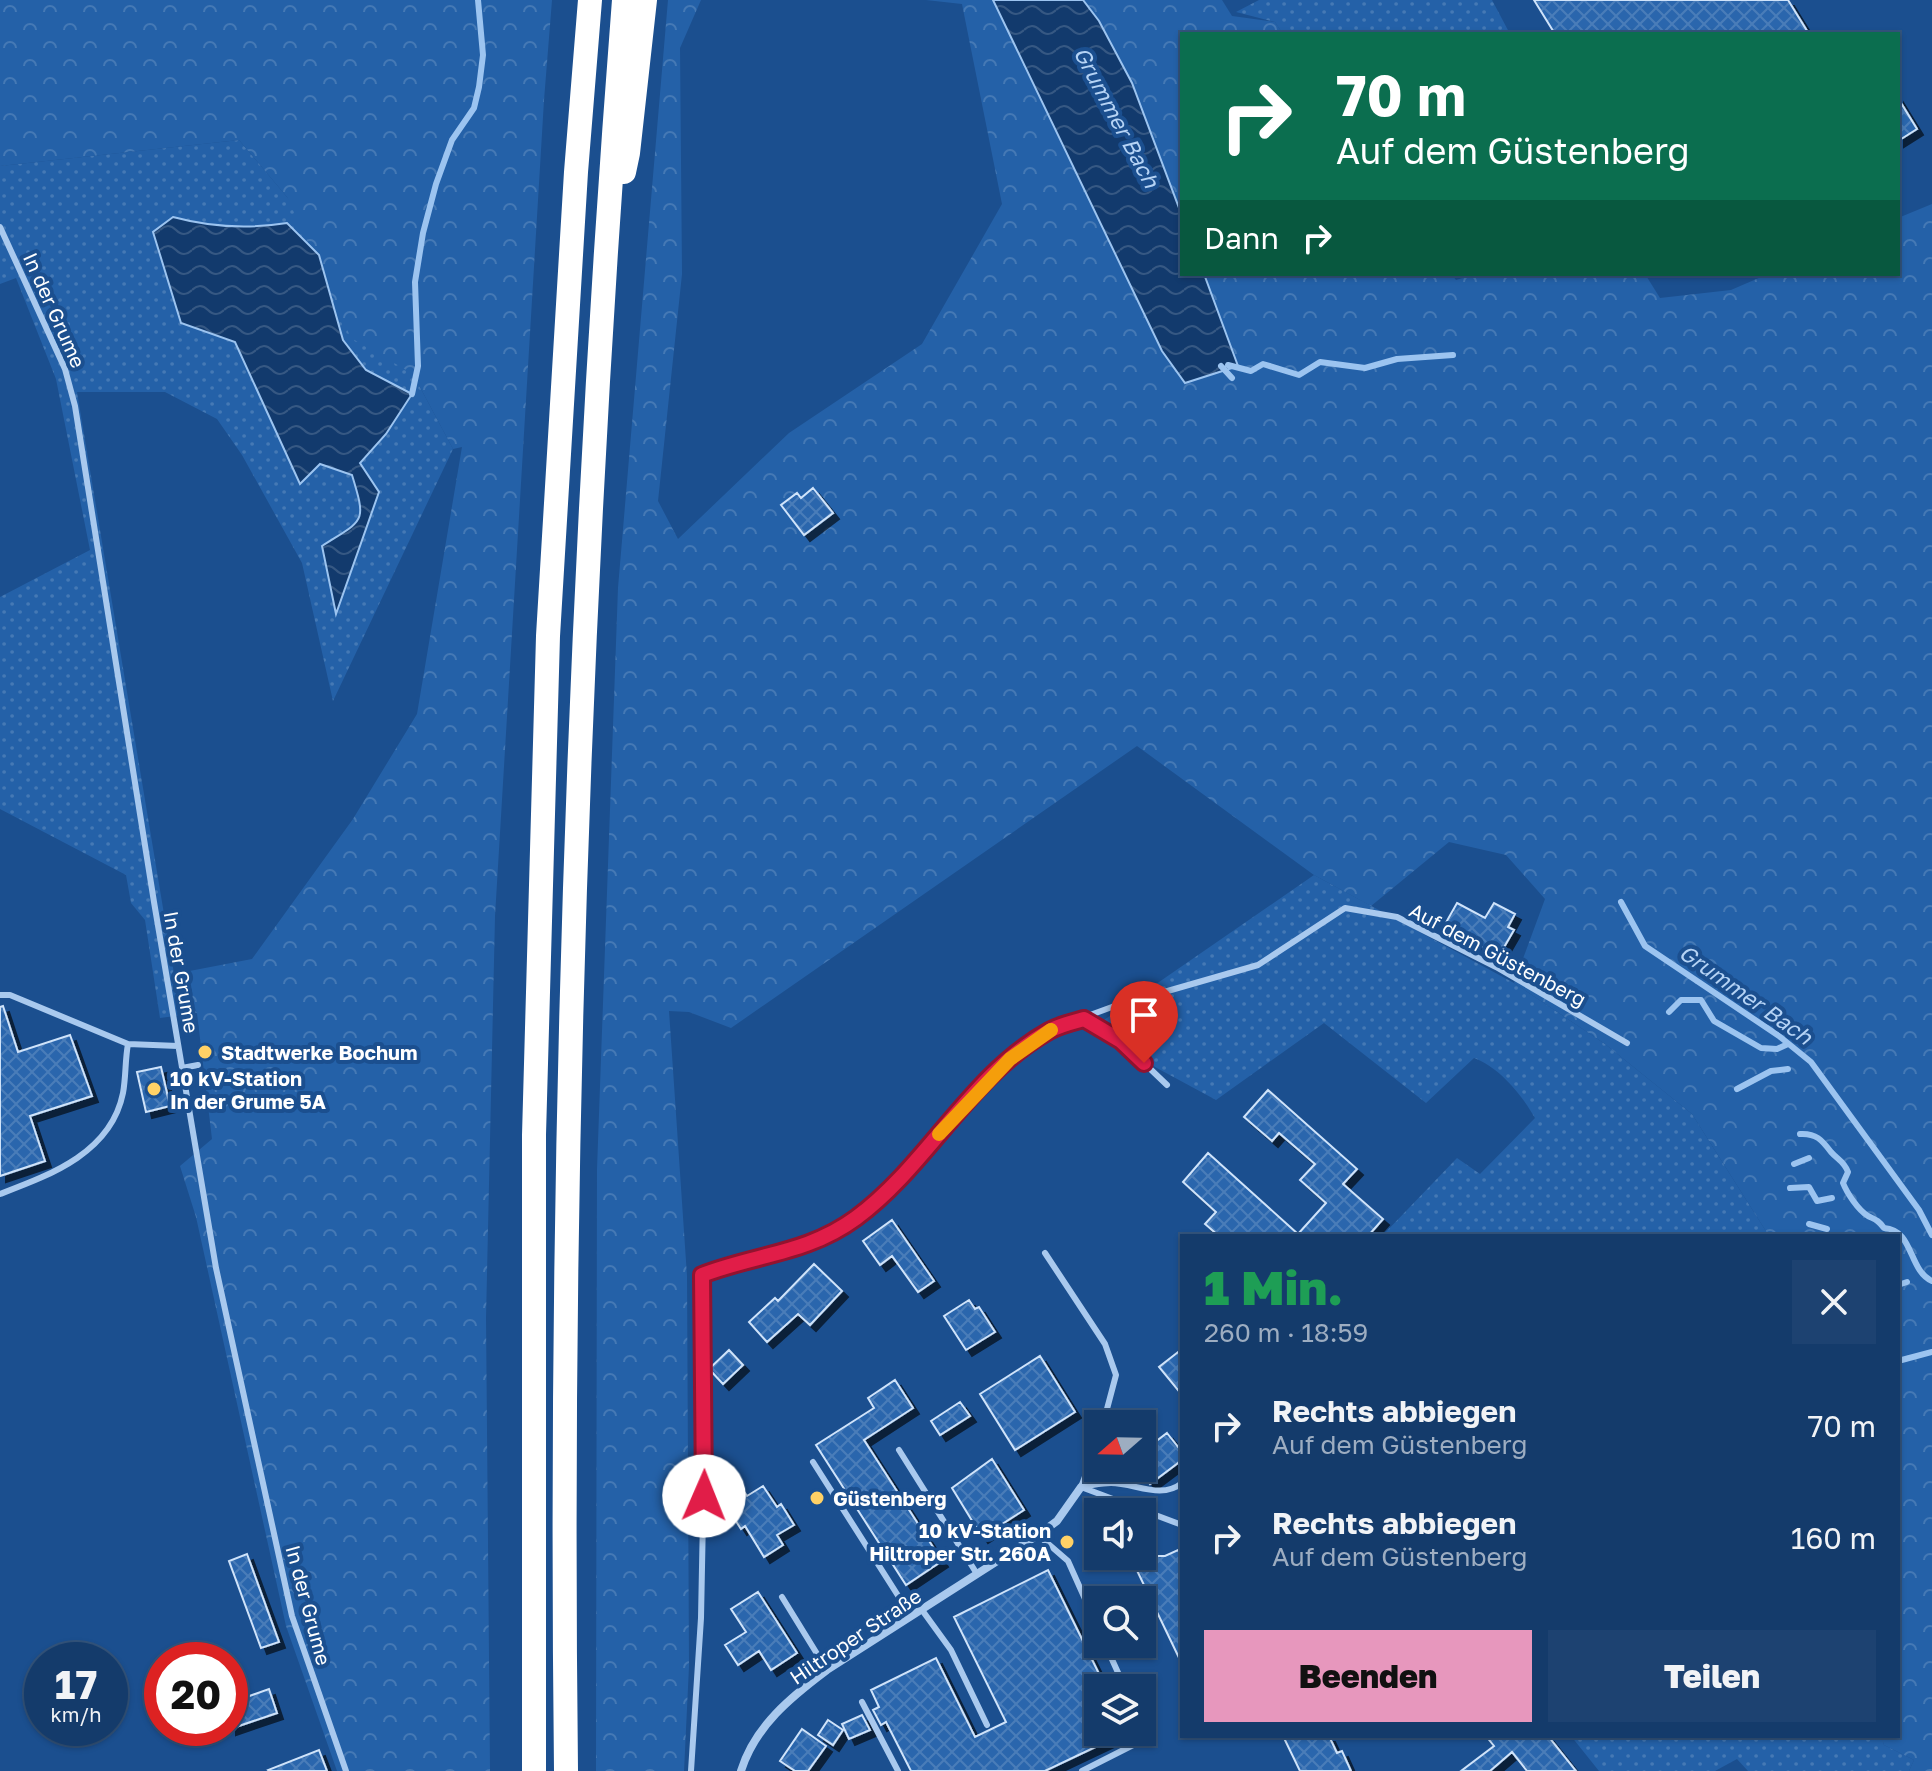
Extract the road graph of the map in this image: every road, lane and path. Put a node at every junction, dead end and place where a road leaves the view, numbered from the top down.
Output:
1 (590, 0) edge
2 (624, 0) edge
3 (645, 0) edge
4 (0, 227) edge
5 (604, 248) junction
6 (0, 995) edge
7 (1084, 1019) junction
8 (1627, 1043) dead end
9 (128, 1044) junction
10 (178, 1046) junction
11 (198, 1065) dead end
12 (182, 1068) junction
13 (1167, 1085) dead end
14 (0, 1194) edge
15 (1045, 1253) dead end
16 (1107, 1410) edge
17 (899, 1450) dead end
18 (813, 1462) dead end
19 (1084, 1479) edge
20 (1180, 1485) edge
21 (1081, 1487) junction
22 (1180, 1524) edge
23 (1038, 1535) junction
24 (977, 1574) junction
25 (782, 1597) dead end
26 (1084, 1597) edge
27 (922, 1610) junction
28 (911, 1616) junction
29 (827, 1670) junction
30 (862, 1702) dead end
31 (987, 1725) dead end
32 (1131, 1746) edge
33 (346, 1771) edge
34 (534, 1771) edge
35 (566, 1771) edge
36 (691, 1771) edge
37 (741, 1771) edge
38 (898, 1771) edge
39 (1082, 1771) edge

1 - 34 highway
2 - 5 highway
3 - 5 highway
4 - 10 lane, In der Grume
5 - 35 highway
6 - 9 lane
7 - 8 lane, Auf dem Güstenberg
7 - 13 lane
7 - 36 lane, Auf dem Güstenberg
9 - 10 lane
9 - 14 lane
10 - 12 lane, In der Grume
11 - 12 lane
12 - 33 lane, In der Grume
15 - 16 lane
17 - 24 lane
18 - 28 lane
19 - 21 lane
20 - 21 lane
21 - 22 lane
21 - 23 street, Hiltroper Straße
23 - 24 street, Hiltroper Straße
23 - 26 lane
24 - 27 street, Hiltroper Straße
25 - 29 lane
27 - 28 street, Hiltroper Straße
27 - 31 lane
28 - 29 street, Hiltroper Straße
29 - 37 street, Hiltroper Straße
30 - 38 lane
32 - 39 lane

